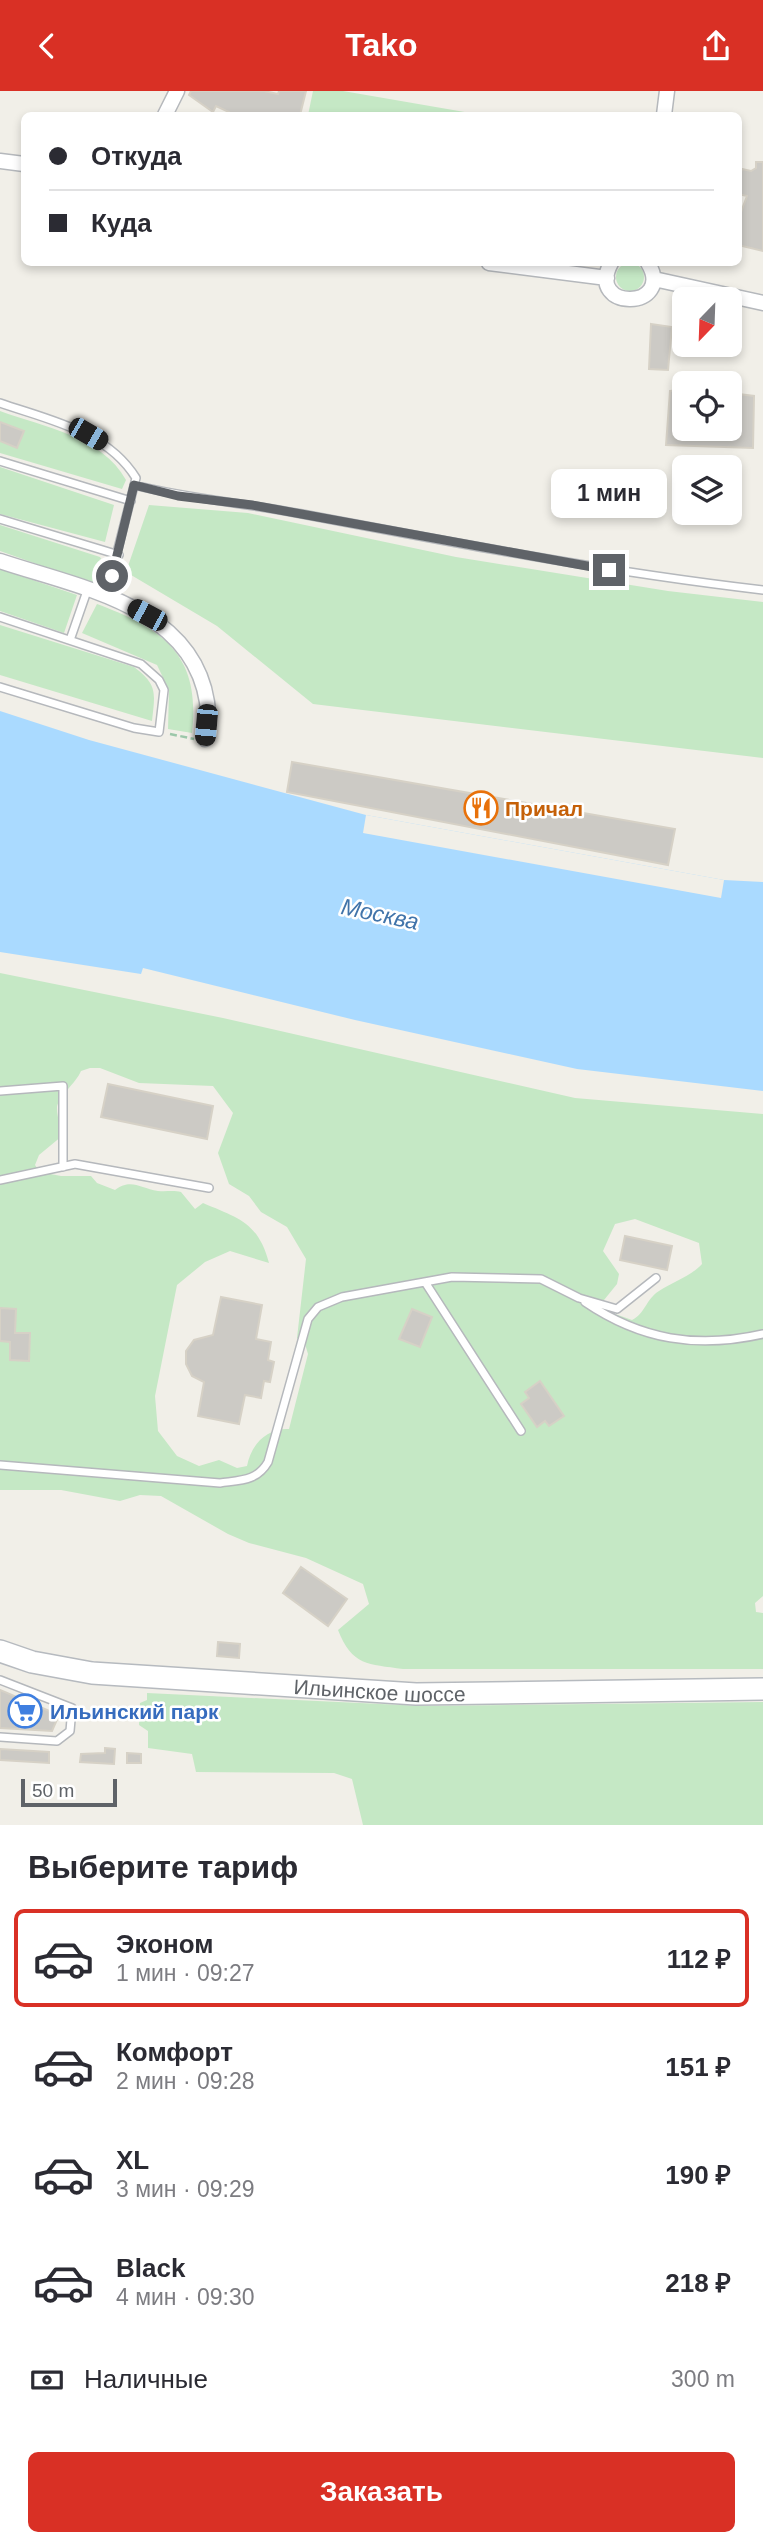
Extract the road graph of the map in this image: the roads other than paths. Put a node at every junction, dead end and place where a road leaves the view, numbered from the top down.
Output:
1 (177, 91) edge
2 (667, 91) edge
3 (166, 112) edge
4 (664, 112) edge
5 (0, 161) edge
6 (21, 164) edge
7 (513, 266) edge
8 (610, 266) edge
9 (650, 266) edge
10 (607, 278) junction
11 (654, 279) junction
12 (763, 303) edge
13 (0, 403) edge
14 (0, 461) edge
15 (134, 485) junction
16 (131, 501) junction
17 (0, 519) edge
18 (119, 555) junction
19 (0, 561) edge
20 (763, 590) edge
21 (87, 591) junction
22 (105, 597) junction
23 (0, 617) edge
24 (70, 640) junction
25 (0, 687) edge
26 (205, 739) road end
27 (0, 1091) edge
28 (62, 1167) junction
29 (0, 1180) edge
30 (209, 1188) dead end
31 (656, 1279) dead end
32 (425, 1282) junction
33 (579, 1298) junction
34 (763, 1333) edge
35 (521, 1431) dead end
36 (0, 1465) edge
37 (0, 1651) edge
38 (0, 1680) edge
39 (763, 1689) edge
40 (0, 1737) edge

1 - 3 street
2 - 4 street
5 - 6 street
7 - 10 street
8 - 10 street
9 - 11 street
10 - 11 street
11 - 12 street
13 - 15 lane
14 - 16 lane
15 - 16 lane
15 - 20 lane
16 - 18 lane
17 - 18 lane
18 - 22 lane
19 - 21 street
21 - 22 street
21 - 24 lane
22 - 26 street
23 - 24 lane
24 - 25 lane
27 - 28 lane
28 - 29 lane
28 - 30 lane
31 - 33 lane
32 - 33 lane
32 - 35 lane
32 - 36 lane
33 - 34 lane
37 - 39 main road, Ильинское шоссе
38 - 40 lane

